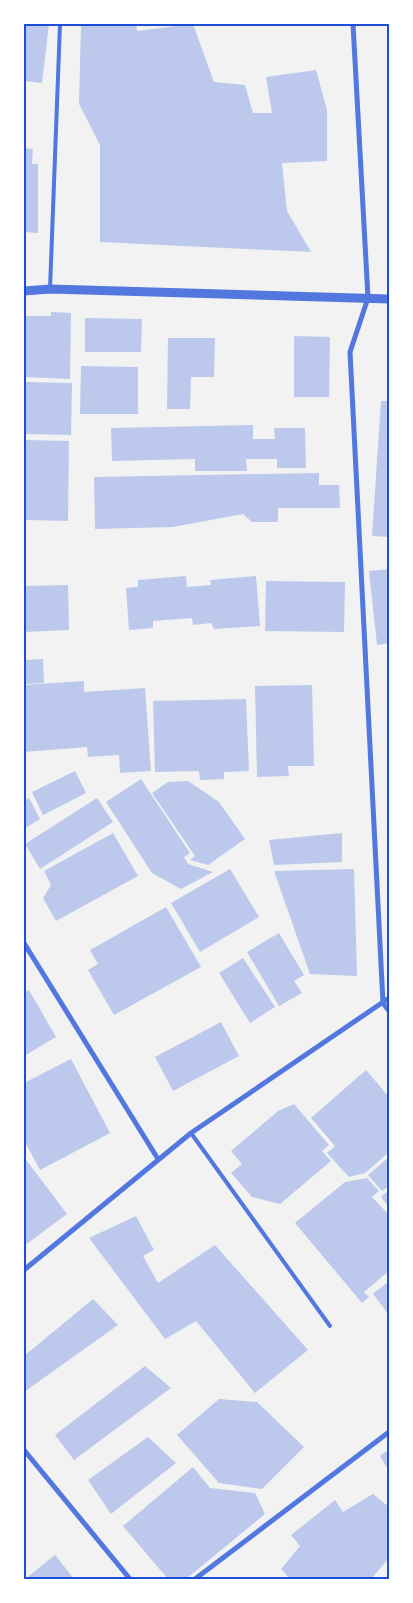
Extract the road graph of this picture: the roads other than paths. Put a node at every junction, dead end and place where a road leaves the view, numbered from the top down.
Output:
1 (60, 24) edge
2 (353, 24) edge
3 (50, 289) junction
4 (24, 291) edge
5 (368, 298) junction
6 (389, 299) edge
7 (24, 943) edge
8 (389, 998) edge
9 (383, 1003) junction
10 (389, 1012) edge
11 (191, 1133) junction
12 (158, 1159) junction
13 (24, 1270) edge
14 (330, 1326) dead end
15 (389, 1432) edge
16 (24, 1450) edge
17 (130, 1579) edge
18 (196, 1579) edge

1 - 3 lane
2 - 5 street
3 - 4 street
3 - 5 street
5 - 6 street
5 - 9 street
7 - 12 street
8 - 9 street
9 - 10 street
9 - 11 street
11 - 12 street
11 - 14 lane
12 - 13 street
15 - 18 street
16 - 17 street

